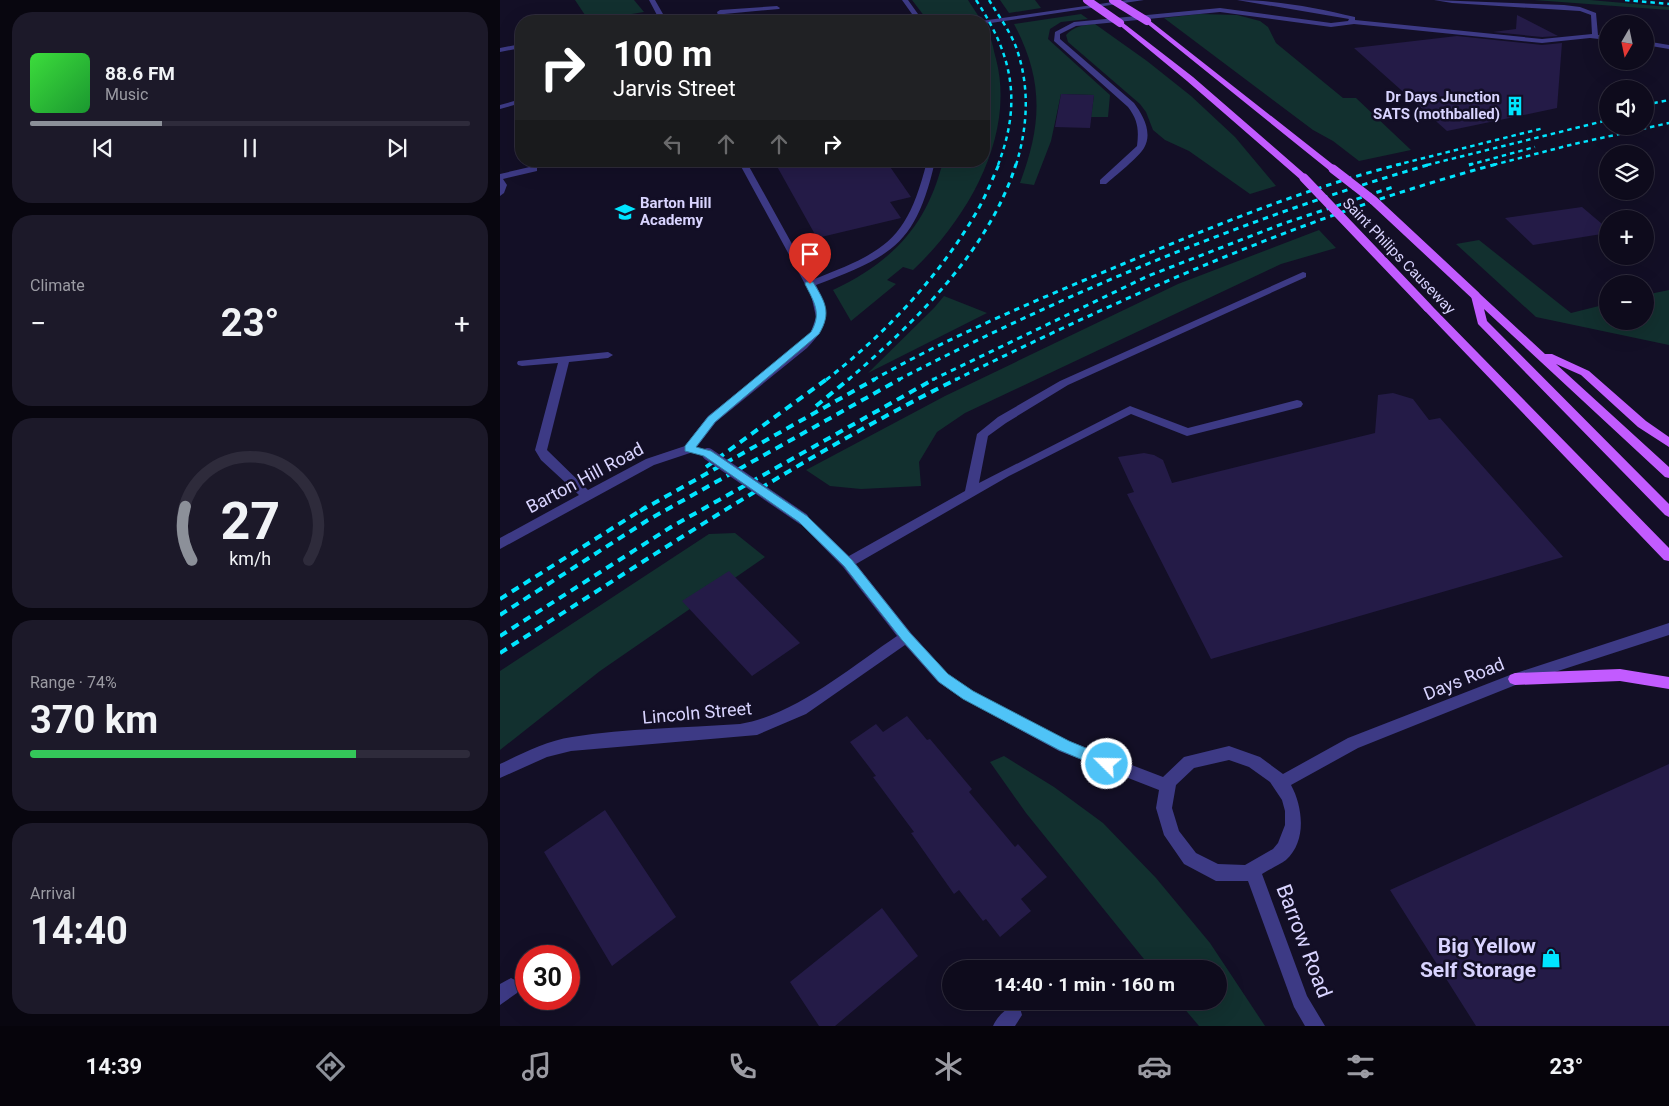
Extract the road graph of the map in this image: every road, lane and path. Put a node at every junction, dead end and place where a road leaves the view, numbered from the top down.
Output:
1 (652, 0) edge
2 (905, 0) edge
3 (1087, 0) edge
4 (1113, 0) edge
5 (1141, 0) edge
6 (1240, 0) edge
7 (1437, 0) edge
8 (1251, 1) edge
9 (1291, 3) edge
10 (777, 8) dead end
11 (660, 15) edge
12 (721, 15) edge
13 (916, 15) edge
14 (990, 21) edge
15 (1352, 22) junction
16 (1595, 36) junction
17 (1599, 37) edge
18 (1654, 45) edge
19 (515, 47) edge
20 (1669, 47) edge
21 (500, 50) edge
22 (515, 103) edge
23 (500, 107) edge
24 (745, 167) edge
25 (929, 167) edge
26 (534, 169) dead end
27 (500, 178) edge
28 (1103, 182) dead end
29 (500, 193) edge
30 (1303, 275) dead end
31 (810, 284) junction
32 (1476, 296) junction
33 (1539, 352) junction
34 (608, 355) dead end
35 (564, 359) junction
36 (522, 363) dead end
37 (1297, 404) dead end
38 (1669, 443) edge
39 (689, 449) junction
40 (1669, 474) edge
41 (970, 494) junction
42 (587, 496) junction
43 (1669, 512) edge
44 (500, 544) edge
45 (1669, 556) edge
46 (848, 563) junction
47 (1669, 629) edge
48 (906, 637) junction
49 (1515, 679) junction
50 (1669, 683) edge
51 (500, 771) edge
52 (1281, 782) junction
53 (1167, 786) junction
54 (1253, 872) junction
55 (1316, 1026) edge

1 - 11 street
2 - 13 street
3 - 45 main road, Saint Philips Causeway, bridge
4 - 32 main road, Saint Philips Causeway, bridge
5 - 14 street
6 - 8 street
7 - 16 street
8 - 9 street
9 - 15 street
10 - 12 street
15 - 16 street
15 - 28 street
16 - 17 street
18 - 20 street
19 - 21 street
22 - 23 street
24 - 31 street
25 - 31 street
26 - 27 street
27 - 29 street
30 - 41 street
31 - 39 street
32 - 33 main road, Saint Philips Causeway
32 - 43 main road, Saint Philips Causeway
33 - 38 main road
33 - 40 main road, Saint Philips Causeway
34 - 35 street
35 - 36 street
35 - 42 street
37 - 41 street
39 - 42 street, Barton Hill Road
39 - 46 street, bridge
41 - 46 street
42 - 44 street, Barton Hill Road
46 - 48 street
47 - 49 street, Days Road
48 - 51 street, Lincoln Street
48 - 53 street
49 - 50 main road
49 - 52 street, Days Road
52 - 53 street
52 - 54 street
53 - 54 street
54 - 55 street, Barrow Road

